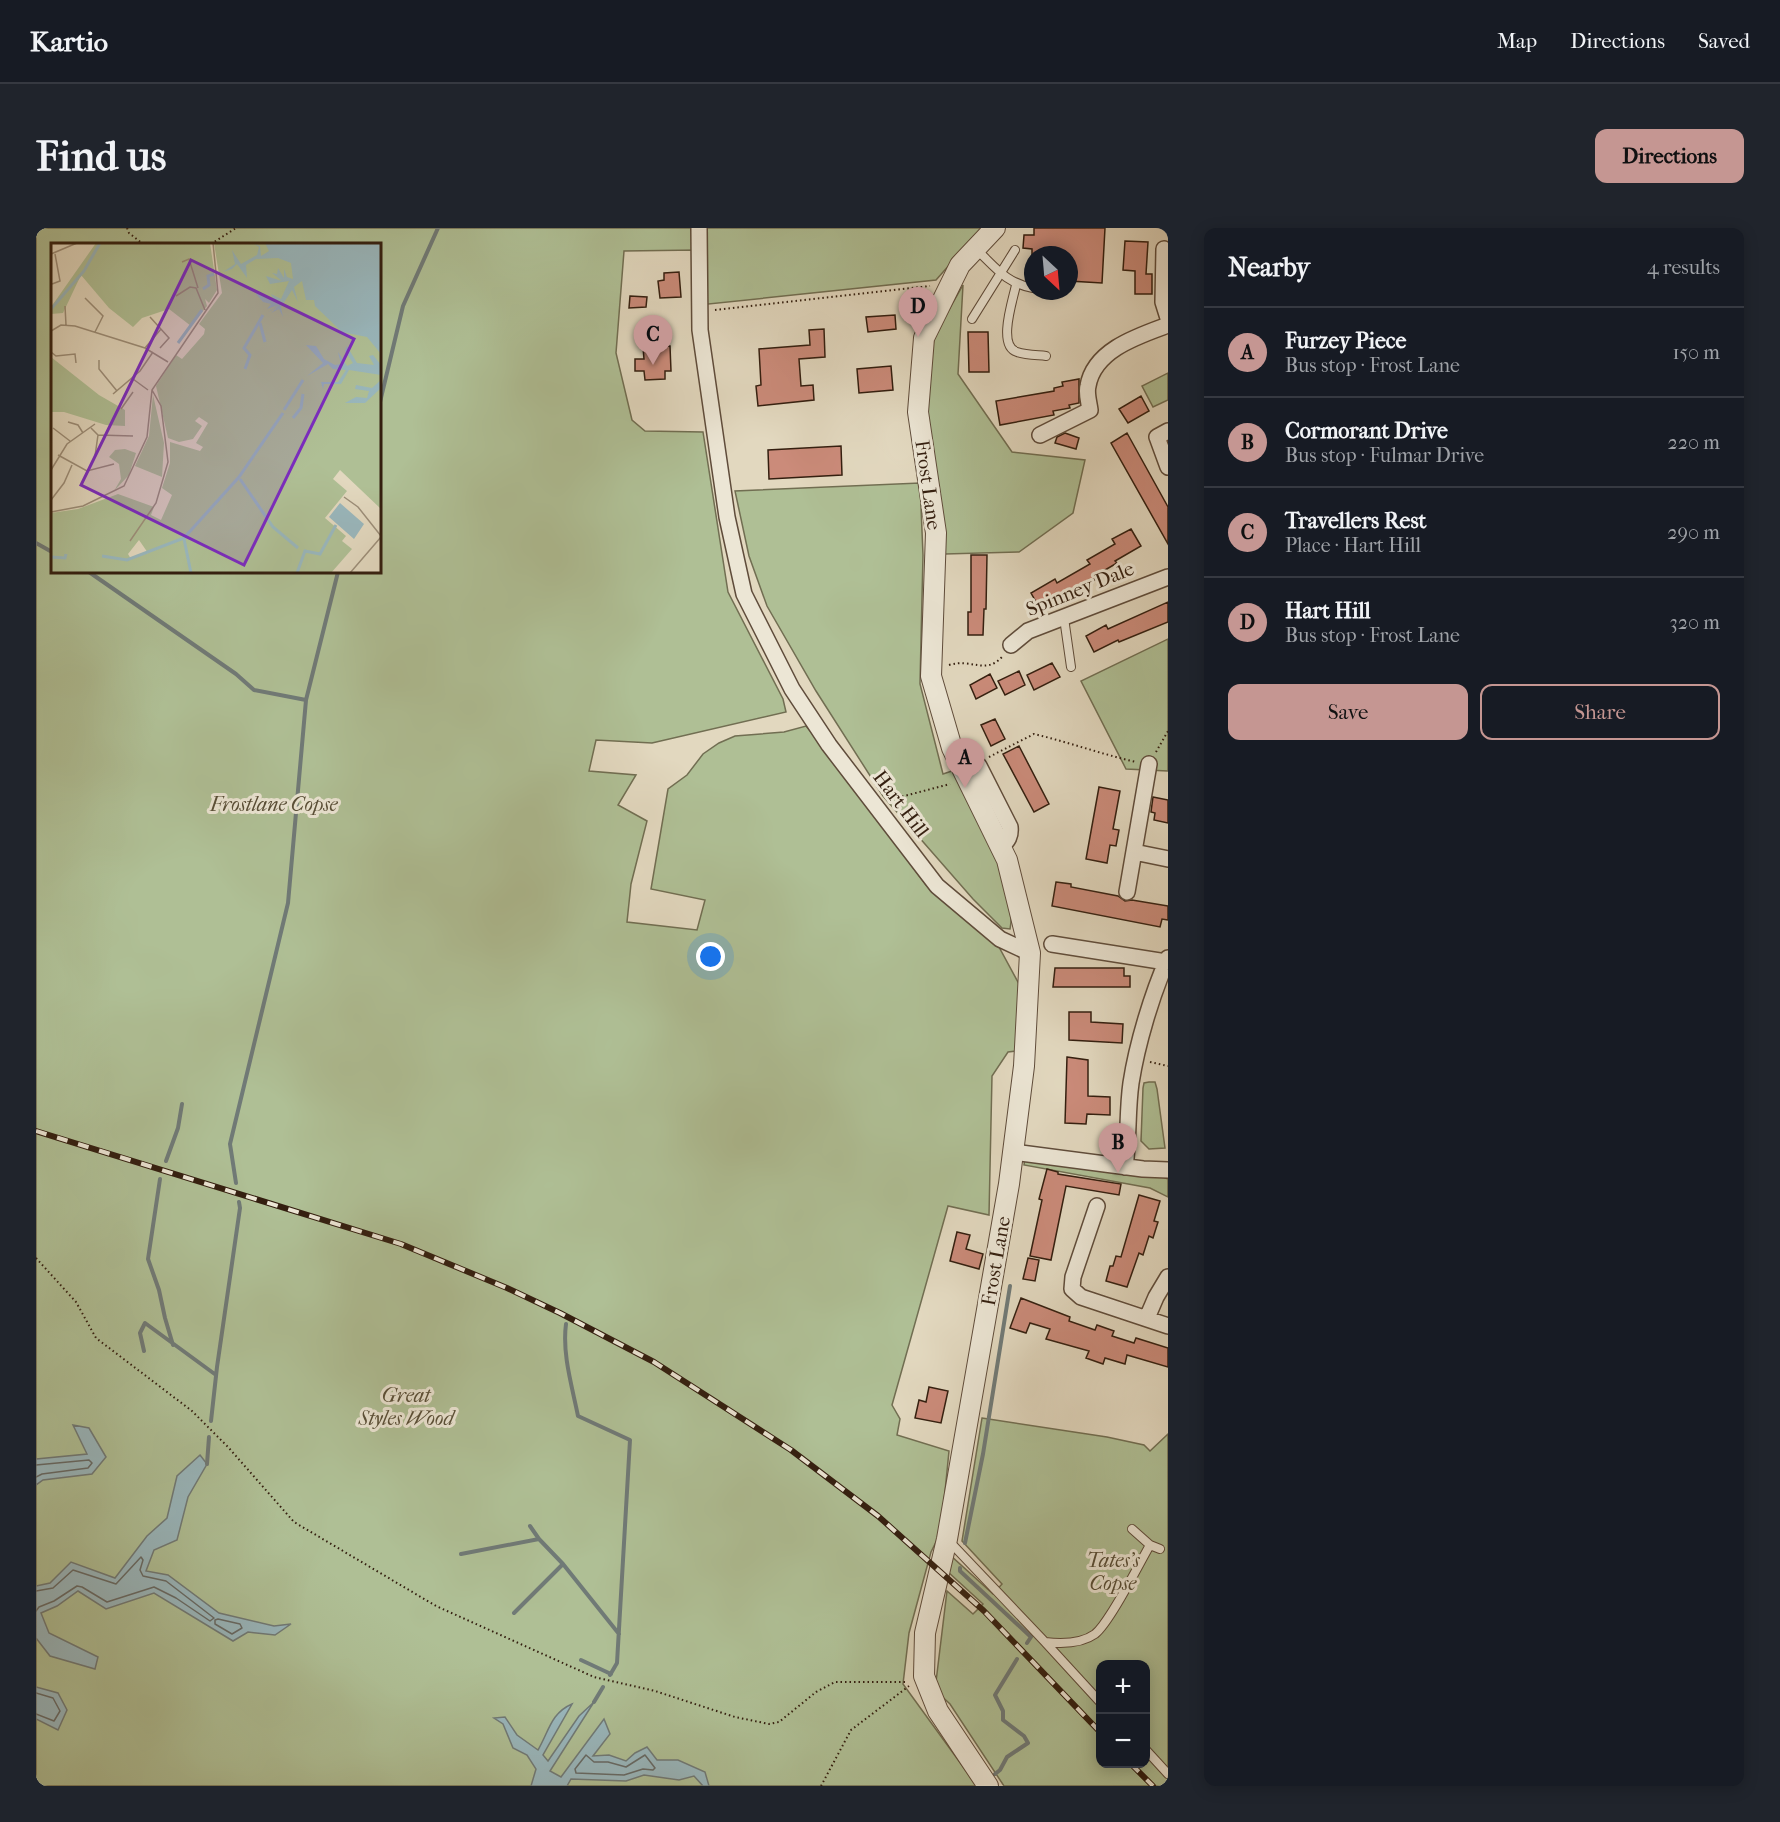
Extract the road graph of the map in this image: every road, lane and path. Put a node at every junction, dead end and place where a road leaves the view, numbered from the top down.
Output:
1 (127, 228) edge
2 (236, 228) edge
3 (699, 228) edge
4 (995, 228) edge
5 (142, 243) edge
6 (213, 243) edge
7 (976, 249) junction
8 (1164, 249) dead end
9 (1015, 250) dead end
10 (1001, 273) junction
11 (951, 284) junction
12 (1016, 285) junction
13 (1024, 286) edge
14 (700, 312) junction
15 (1168, 318) edge
16 (972, 319) dead end
17 (1168, 325) edge
18 (1046, 356) dead end
19 (1168, 431) edge
20 (1040, 435) dead end
21 (1168, 467) edge
22 (1168, 577) edge
23 (1064, 618) junction
24 (1011, 645) joint
25 (1071, 667) dead end
26 (931, 676) junction
27 (1168, 730) edge
28 (1149, 764) junction
29 (967, 768) junction
30 (874, 804) junction
31 (1134, 852) junction
32 (1168, 859) edge
33 (1127, 892) dead end
34 (1052, 944) dead end
35 (1030, 953) junction
36 (1167, 960) edge
37 (1137, 1057) junction
38 (1168, 1066) edge
39 (1013, 1152) junction
40 (1125, 1167) junction
41 (1168, 1170) edge
42 (1097, 1206) dead end
43 (36, 1258) edge
44 (1168, 1277) edge
45 (1147, 1318) junction
46 (1168, 1326) edge
47 (1132, 1529) dead end
48 (947, 1539) junction
49 (1150, 1545) junction
50 (1160, 1549) dead end
51 (1045, 1642) junction
52 (924, 1676) junction
53 (1096, 1697) edge
54 (1150, 1754) edge
55 (1168, 1774) edge
56 (821, 1786) edge
57 (988, 1786) edge

1 - 5 path
2 - 6 path
3 - 14 street, Hart Hill
4 - 7 street, Frost Lane
7 - 10 lane
7 - 11 street, Frost Lane
8 - 15 street
9 - 10 lane
10 - 12 lane
10 - 16 lane
11 - 14 path
11 - 26 street, Frost Lane
12 - 13 lane
12 - 18 lane
14 - 30 street, Hart Hill
17 - 20 street
19 - 21 street
22 - 23 street, Spinney Dale
23 - 24 street, Spinney Dale
23 - 25 lane
24 - 26 path
26 - 29 street, Frost Lane
27 - 28 path
28 - 29 path
28 - 31 street
29 - 30 path
29 - 35 street, Frost Lane
30 - 35 street, Hart Hill
31 - 32 street
31 - 33 street
34 - 36 street
35 - 39 street, Frost Lane
36 - 37 street
37 - 38 path
37 - 40 street
39 - 40 street
39 - 48 street, Frost Lane
40 - 41 street
42 - 45 street
43 - 52 path
44 - 45 street
45 - 46 street
47 - 49 lane
48 - 51 lane
48 - 52 street, Frost Lane
49 - 50 lane
49 - 51 lane
51 - 53 lane
52 - 56 path
52 - 57 street
54 - 55 lane

